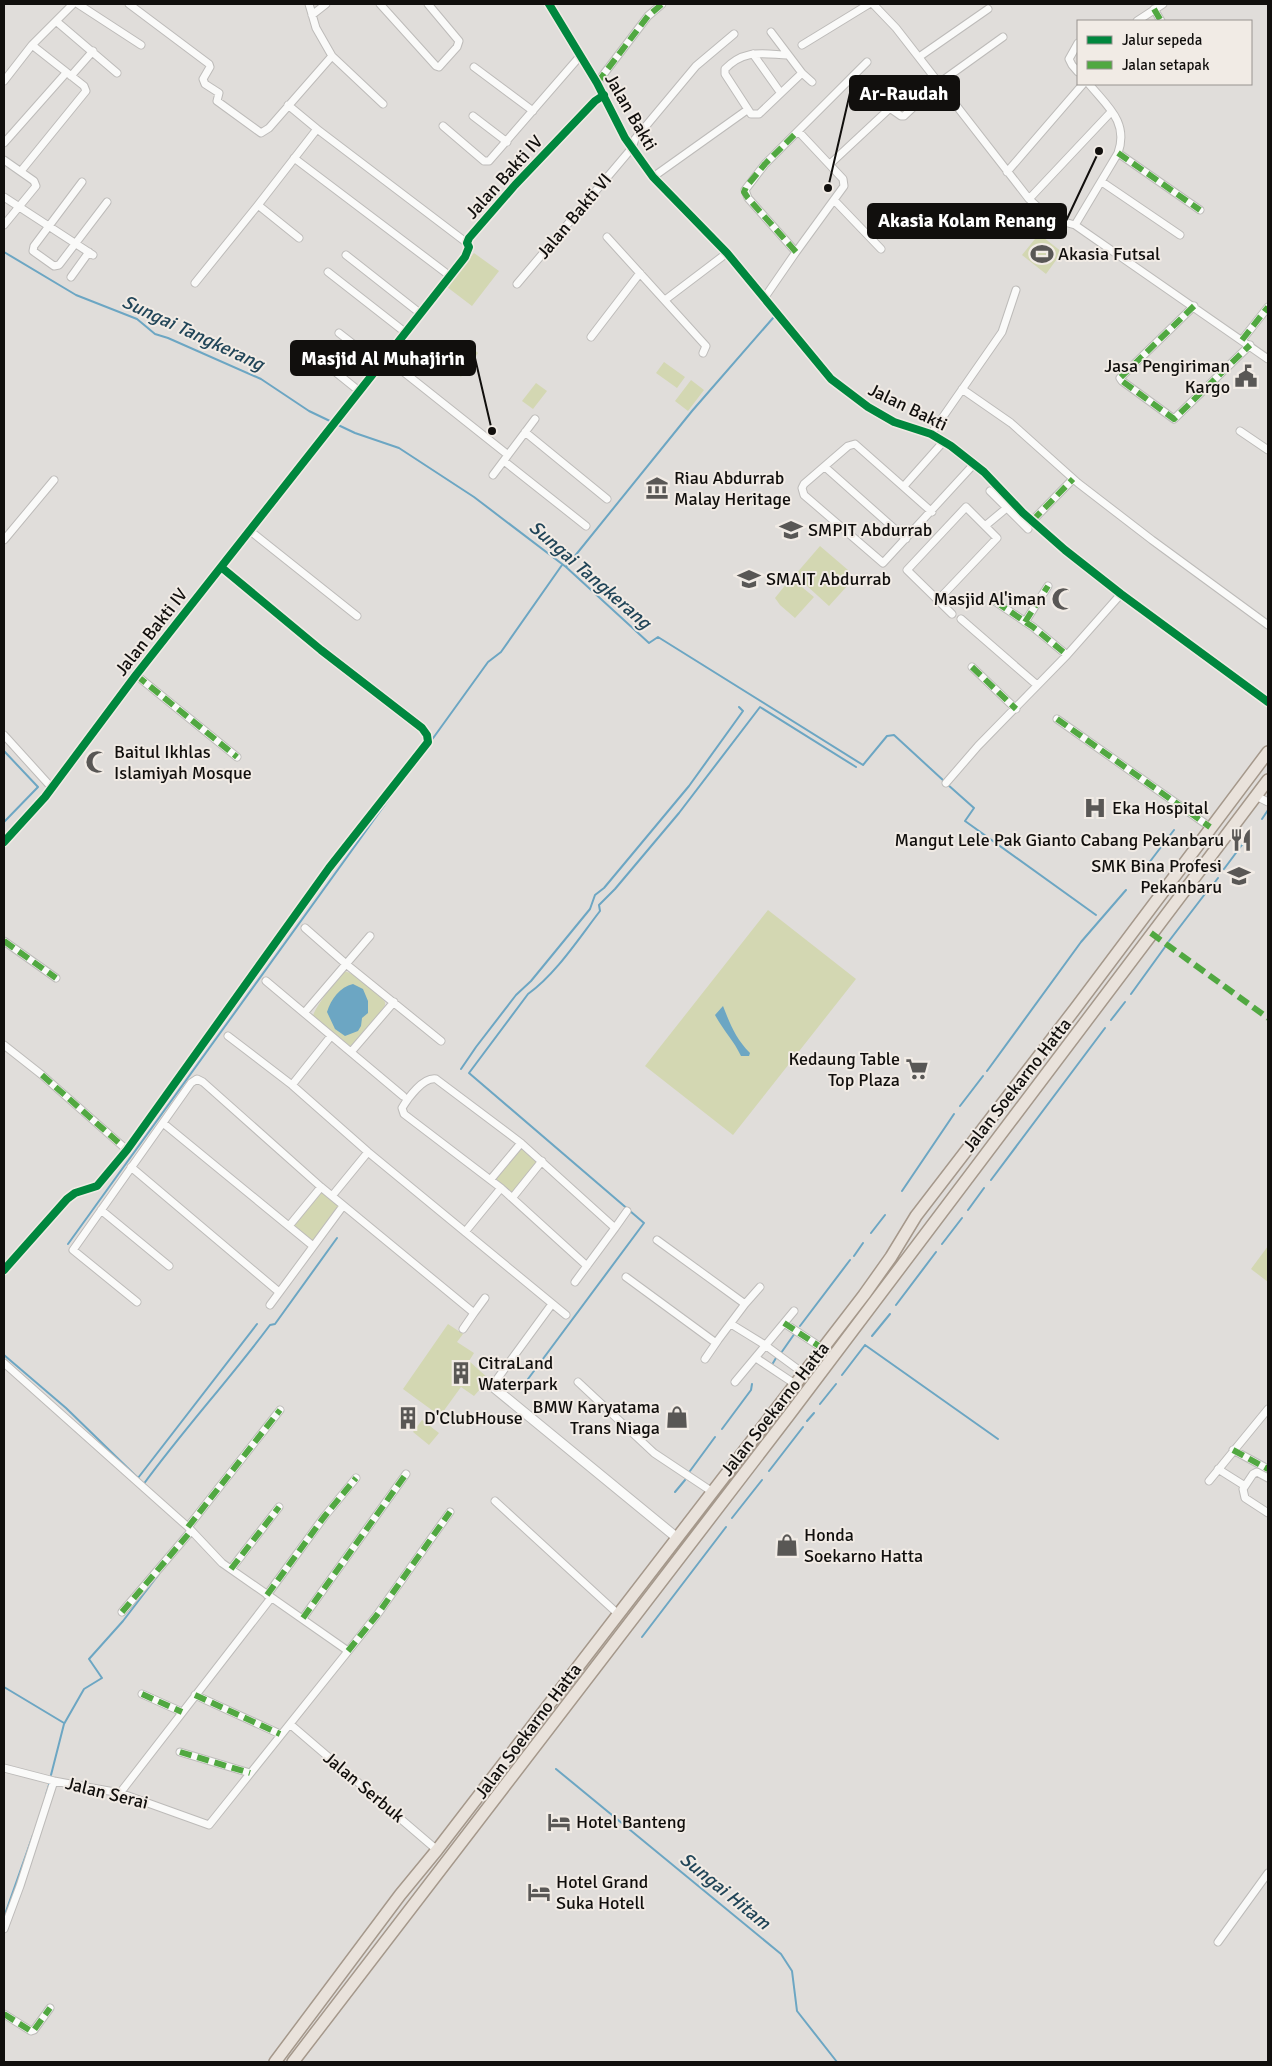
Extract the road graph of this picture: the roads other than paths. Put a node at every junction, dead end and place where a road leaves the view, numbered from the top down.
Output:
1 (73, 4) edge
2 (78, 4) edge
3 (129, 4) edge
4 (309, 4) edge
5 (326, 4) edge
6 (380, 4) edge
7 (428, 4) edge
8 (549, 4) edge
9 (662, 4) edge
10 (869, 4) edge
11 (873, 4) edge
12 (1163, 4) edge
13 (988, 9) dead end
14 (1154, 9) junction
15 (312, 15) junction
16 (1138, 20) edge
17 (1160, 20) edge
18 (56, 21) junction
19 (771, 32) dead end
20 (734, 34) dead end
21 (1003, 37) dead end
22 (32, 45) junction
23 (141, 45) dead end
24 (802, 45) dead end
25 (1077, 45) edge
26 (93, 51) junction
27 (753, 54) junction
28 (787, 54) junction
29 (581, 55) junction
30 (332, 56) junction
31 (919, 57) junction
32 (867, 62) dead end
33 (474, 67) dead end
34 (1077, 71) edge
35 (802, 72) junction
36 (117, 73) dead end
37 (68, 74) junction
38 (4, 81) edge
39 (812, 82) dead end
40 (597, 83) junction
41 (939, 83) junction
42 (1082, 85) edge
43 (1090, 85) edge
44 (780, 92) junction
45 (604, 95) junction
46 (383, 104) dead end
47 (288, 105) junction
48 (748, 110) junction
49 (533, 111) junction
50 (1111, 112) junction
51 (473, 116) dead end
52 (443, 126) dead end
53 (317, 129) junction
54 (798, 131) junction
55 (507, 142) junction
56 (4, 143) edge
57 (632, 148) junction
58 (1118, 153) junction
59 (294, 158) junction
60 (4, 160) edge
61 (830, 164) junction
62 (21, 171) junction
63 (1006, 172) junction
64 (653, 177) junction
65 (82, 182) dead end
66 (1102, 182) junction
67 (4, 198) edge
68 (1029, 199) junction
69 (834, 200) junction
70 (107, 202) dead end
71 (258, 205) junction
72 (20, 206) junction
73 (1200, 210) dead end
74 (4, 225) edge
75 (1075, 225) junction
76 (50, 226) junction
77 (1180, 235) dead end
78 (607, 237) dead end
79 (299, 238) dead end
80 (467, 243) junction
81 (76, 244) junction
82 (880, 249) dead end
83 (796, 252) junction
84 (727, 253) junction
85 (346, 255) dead end
86 (328, 272) dead end
87 (640, 273) junction
88 (450, 276) junction
89 (70, 277) dead end
90 (195, 284) dead end
91 (517, 284) dead end
92 (1016, 290) dead end
93 (765, 297) junction
94 (665, 300) junction
95 (1194, 306) junction
96 (1268, 307) edge
97 (421, 314) junction
98 (338, 333) dead end
99 (406, 333) junction
100 (591, 337) dead end
101 (1242, 340) junction
102 (302, 345) dead end
103 (1250, 345) junction
104 (703, 353) dead end
105 (386, 358) junction
106 (1268, 359) edge
107 (380, 365) junction
108 (962, 389) junction
109 (359, 391) junction
110 (535, 418) dead end
111 (1240, 431) dead end
112 (525, 432) junction
113 (931, 434) junction
114 (944, 441) junction
115 (1268, 450) edge
116 (506, 458) junction
117 (974, 464) junction
118 (825, 467) junction
119 (493, 475) dead end
120 (1073, 479) junction
121 (54, 480) dead end
122 (904, 486) junction
123 (990, 491) dead end
124 (607, 499) dead end
125 (1013, 502) junction
126 (1005, 510) junction
127 (932, 512) junction
128 (1032, 521) junction
129 (586, 526) dead end
130 (986, 528) junction
131 (1028, 529) dead end
132 (249, 530) junction
133 (906, 539) junction
134 (4, 540) edge
135 (221, 567) junction
136 (1048, 586) dead end
137 (1121, 594) junction
138 (938, 600) junction
139 (996, 602) dead end
140 (952, 614) dead end
141 (357, 616) dead end
142 (961, 618) dead end
143 (1025, 622) junction
144 (1268, 625) edge
145 (1067, 655) junction
146 (972, 667) dead end
147 (136, 675) junction
148 (1037, 685) junction
149 (1268, 702) edge
150 (1016, 709) junction
151 (1057, 719) dead end
152 (4, 736) edge
153 (1268, 752) edge
154 (237, 758) dead end
155 (1268, 780) edge
156 (946, 783) dead end
157 (52, 788) junction
158 (1256, 796) junction
159 (1268, 802) edge
160 (1210, 827) junction
161 (4, 842) edge
162 (305, 928) dead end
163 (370, 936) dead end
164 (4, 941) edge
165 (346, 964) junction
166 (56, 978) dead end
167 (266, 981) dead end
168 (394, 1002) junction
169 (1076, 1009) junction
170 (305, 1012) junction
171 (1088, 1018) junction
172 (228, 1036) dead end
173 (331, 1036) junction
174 (441, 1041) dead end
175 (4, 1045) edge
176 (352, 1052) junction
177 (292, 1085) junction
178 (403, 1096) dead end
179 (163, 1123) junction
180 (521, 1143) junction
181 (127, 1150) junction
182 (368, 1152) junction
183 (542, 1161) junction
184 (131, 1167) junction
185 (491, 1179) junction
186 (321, 1187) junction
187 (501, 1188) junction
188 (332, 1196) junction
189 (513, 1197) junction
190 (343, 1206) junction
191 (101, 1210) junction
192 (626, 1212) dead end
193 (289, 1226) junction
194 (615, 1228) junction
195 (465, 1232) junction
196 (657, 1240) dead end
197 (313, 1246) junction
198 (169, 1266) dead end
199 (587, 1266) junction
200 (4, 1270) edge
201 (626, 1277) dead end
202 (575, 1282) dead end
203 (760, 1287) dead end
204 (279, 1292) junction
205 (486, 1298) dead end
206 (137, 1302) dead end
207 (552, 1304) junction
208 (745, 1304) junction
209 (270, 1305) dead end
210 (794, 1311) dead end
211 (474, 1313) junction
212 (566, 1315) dead end
213 (784, 1323) junction
214 (731, 1324) junction
215 (463, 1328) dead end
216 (716, 1343) junction
217 (765, 1346) junction
218 (822, 1348) junction
219 (756, 1358) junction
220 (705, 1359) dead end
221 (4, 1363) edge
222 (803, 1374) junction
223 (578, 1382) dead end
224 (735, 1382) dead end
225 (795, 1384) junction
226 (492, 1386) joint
227 (1268, 1409) edge
228 (280, 1410) dead end
229 (1265, 1417) edge
230 (1233, 1450) junction
231 (1218, 1469) junction
232 (1268, 1469) edge
233 (406, 1474) dead end
234 (356, 1478) dead end
235 (1268, 1478) edge
236 (1209, 1480) dead end
237 (1245, 1486) junction
238 (711, 1491) junction
239 (495, 1501) dead end
240 (279, 1507) dead end
241 (450, 1512) dead end
242 (1268, 1513) edge
243 (189, 1529) junction
244 (676, 1537) junction
245 (231, 1569) junction
246 (269, 1596) junction
247 (122, 1612) dead end
248 (617, 1613) junction
249 (303, 1618) junction
250 (348, 1651) junction
251 (142, 1694) dead end
252 (195, 1695) junction
253 (548, 1705) junction
254 (182, 1712) junction
255 (559, 1713) junction
256 (291, 1725) junction
257 (280, 1734) junction
258 (180, 1752) dead end
259 (4, 1768) edge
260 (250, 1773) junction
261 (54, 1781) junction
262 (120, 1793) junction
263 (437, 1850) junction
264 (1268, 1874) edge
265 (4, 1929) edge
266 (1218, 1942) dead end
267 (50, 2008) dead end
268 (4, 2014) edge
269 (275, 2062) edge
270 (293, 2062) edge

1 - 18 street
2 - 23 street
3 - 47 street
4 - 15 street
5 - 15 street
6 - 7 street
8 - 29 street, Jalan Bakti
9 - 40 street
10 - 24 street
11 - 31 street
12 - 14 street
13 - 31 street
14 - 16 street
14 - 17 street
15 - 30 street
18 - 22 street
18 - 26 street
19 - 28 street
20 - 57 street, Jalan Bakti VI
21 - 41 street
22 - 37 street
22 - 38 street
25 - 34 street
26 - 36 street
26 - 37 street
27 - 28 street
27 - 44 street
27 - 48 street
28 - 35 street
29 - 40 street, Jalan Bakti
29 - 49 street
30 - 46 street
30 - 47 street
31 - 41 street
32 - 54 street
33 - 49 street
35 - 39 street
35 - 44 street
37 - 56 street
37 - 62 street
40 - 45 street, Jalan Bakti
41 - 61 street
41 - 63 street
42 - 63 street
43 - 50 street
44 - 48 street
45 - 57 street, Jalan Bakti
45 - 80 street, Jalan Bakti IV
47 - 53 street
48 - 64 street
49 - 55 street
50 - 58 street
50 - 68 street
51 - 55 street
52 - 55 street
53 - 59 street
53 - 80 street
54 - 61 street
54 - 83 street
57 - 64 street, Jalan Bakti
57 - 91 street, Jalan Bakti VI
58 - 66 street
58 - 73 street
59 - 71 street
59 - 88 street
60 - 62 street
61 - 69 street
62 - 72 street
63 - 68 street
64 - 84 street, Jalan Bakti
65 - 76 street
66 - 75 street
66 - 77 street
67 - 72 street
68 - 75 street
69 - 82 street
69 - 83 street
70 - 81 street
71 - 79 street
71 - 90 street
72 - 74 street
72 - 76 street
75 - 95 street
76 - 81 street
76 - 81 street
78 - 87 street
80 - 88 street, Jalan Bakti IV
81 - 89 street
83 - 93 street
84 - 93 street, Jalan Bakti
84 - 94 street
85 - 97 street
86 - 99 street
87 - 94 street
87 - 100 street
88 - 97 street, Jalan Bakti IV
92 - 108 street
93 - 113 street, Jalan Bakti
94 - 104 street
95 - 101 street
95 - 103 street
96 - 101 street
97 - 99 street, Jalan Bakti IV
98 - 107 street
99 - 105 street, Jalan Bakti IV
101 - 103 street
102 - 109 street
103 - 106 street
105 - 107 street, Jalan Bakti IV
105 - 116 street
107 - 109 street, Jalan Bakti IV
108 - 113 street
108 - 120 street
109 - 132 street, Jalan Bakti IV
110 - 112 street
111 - 115 street
112 - 116 street
112 - 124 street
113 - 114 street, Jalan Bakti
114 - 117 street, Jalan Bakti
114 - 122 street
116 - 119 street
116 - 129 street
117 - 125 street, Jalan Bakti
117 - 127 street
118 - 122 street
118 - 133 street
118 - 133 street
120 - 128 street
120 - 144 street
121 - 134 street
122 - 127 street
123 - 126 street
125 - 126 street
125 - 128 street, Jalan Bakti
126 - 130 street
126 - 131 street
127 - 133 street
128 - 137 street, Jalan Bakti
130 - 138 street
130 - 138 street
132 - 135 street, Jalan Bakti IV
132 - 141 street
135 - 147 street, Jalan Bakti IV
135 - 181 street
136 - 143 street
137 - 145 street
137 - 149 street, Jalan Bakti
138 - 140 street
139 - 143 street
142 - 148 street
143 - 145 street
145 - 148 street
146 - 150 street
147 - 154 street
147 - 157 street, Jalan Bakti IV
148 - 150 street
150 - 156 street
151 - 160 street
152 - 157 street
153 - 160 main road, Jalan Soekarno Hatta
155 - 158 main road, Jalan Soekarno Hatta
157 - 161 street, Jalan Bakti IV
158 - 159 street
158 - 171 main road, Jalan Soekarno Hatta
160 - 169 main road, Jalan Soekarno Hatta
162 - 165 street
163 - 165 street
164 - 166 street
165 - 168 street
165 - 170 street
167 - 170 street
168 - 174 street
168 - 176 street
169 - 171 main road
169 - 218 main road, Jalan Soekarno Hatta
170 - 173 street
171 - 255 main road, Jalan Soekarno Hatta
172 - 177 street
173 - 176 street
173 - 177 street
175 - 181 street
176 - 178 street
177 - 182 street
179 - 184 street
179 - 186 street
179 - 193 street
180 - 183 street
180 - 185 street
180 - 185 street
181 - 200 street
182 - 188 street
182 - 195 street
183 - 189 street
183 - 194 street
184 - 191 street
184 - 204 street
185 - 187 street
186 - 188 street
186 - 193 street
187 - 189 street
187 - 195 street
188 - 190 street
189 - 199 street
190 - 197 street
190 - 211 street
191 - 198 street
191 - 206 street
192 - 194 street
193 - 197 street
194 - 199 street
195 - 207 street
196 - 208 street
197 - 204 street
199 - 202 street
201 - 216 street
203 - 208 street
204 - 209 street
205 - 211 street
207 - 212 street
207 - 226 street
208 - 214 street
210 - 213 street
211 - 215 street
213 - 217 street
213 - 218 street
214 - 216 street
214 - 217 street
216 - 220 street
217 - 219 street
217 - 222 street
218 - 222 main road, Jalan Soekarno Hatta
219 - 224 street
219 - 225 street
221 - 243 street
222 - 225 main road, Jalan Soekarno Hatta
223 - 238 street
225 - 238 main road, Jalan Soekarno Hatta
226 - 244 street
227 - 229 street
228 - 243 street
229 - 230 street
230 - 231 street
230 - 232 street
231 - 236 street
231 - 237 street
233 - 249 street
234 - 246 street
235 - 237 street
237 - 242 street
238 - 244 main road, Jalan Soekarno Hatta
239 - 248 street
240 - 245 street
241 - 250 street
243 - 245 street
243 - 247 street
244 - 248 main road, Jalan Soekarno Hatta
245 - 246 street
246 - 249 street
246 - 252 street
248 - 253 main road, Jalan Soekarno Hatta
249 - 250 street
250 - 256 street
251 - 254 street
252 - 254 street
252 - 257 street
253 - 255 main road
253 - 263 main road, Jalan Soekarno Hatta
254 - 262 street
255 - 270 main road, Jalan Soekarno Hatta
256 - 257 street
256 - 263 street, Jalan Serbuk
257 - 260 street
258 - 260 street
259 - 261 street, Jalan Serai
260 - 262 street, Jalan Serai
261 - 262 street, Jalan Serai
261 - 265 street
263 - 269 main road, Jalan Soekarno Hatta
264 - 266 street
267 - 268 street

